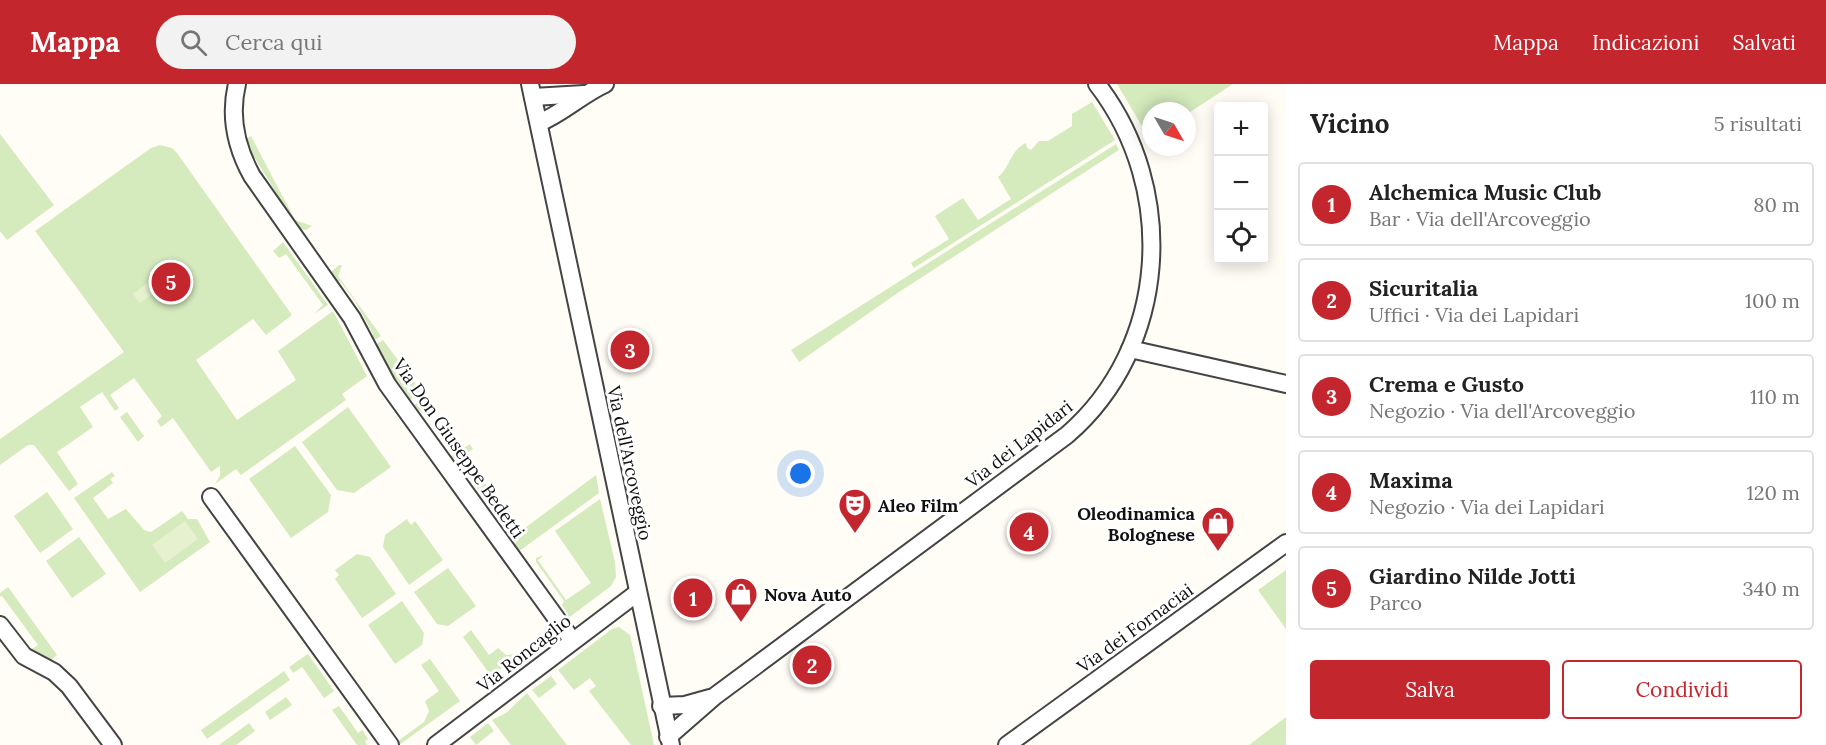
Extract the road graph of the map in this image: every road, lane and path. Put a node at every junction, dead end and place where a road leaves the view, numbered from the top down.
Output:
1 (237, 84) edge
2 (605, 84) edge
3 (1097, 84) edge
4 (532, 91) edge
5 (585, 93) junction
6 (539, 123) junction
7 (1131, 348) junction
8 (1286, 384) edge
9 (211, 497) dead end
10 (1286, 543) edge
11 (637, 593) junction
12 (0, 625) edge
13 (572, 640) junction
14 (715, 696) junction
15 (661, 706) junction
16 (669, 741) edge
17 (113, 745) edge
18 (390, 745) edge
19 (436, 745) edge
20 (1007, 745) edge

1 - 13 street, Via Don Giuseppe Bedetti
2 - 5 street
3 - 7 street, Via dei Lapidari
4 - 5 street
4 - 6 street, Via dell'Arcoveggio
5 - 6 street
6 - 11 street, Via dell'Arcoveggio
7 - 8 street
7 - 14 street, Via dei Lapidari
9 - 18 street
10 - 20 street, Via dei Fornaciai
11 - 13 street, Via Roncaglio
11 - 15 street, Via dell'Arcoveggio
12 - 17 street
13 - 19 street, Via Roncaglio
14 - 15 street, Via dei Lapidari
14 - 16 street, Via dei Lapidari
15 - 16 street, Via dell'Arcoveggio

